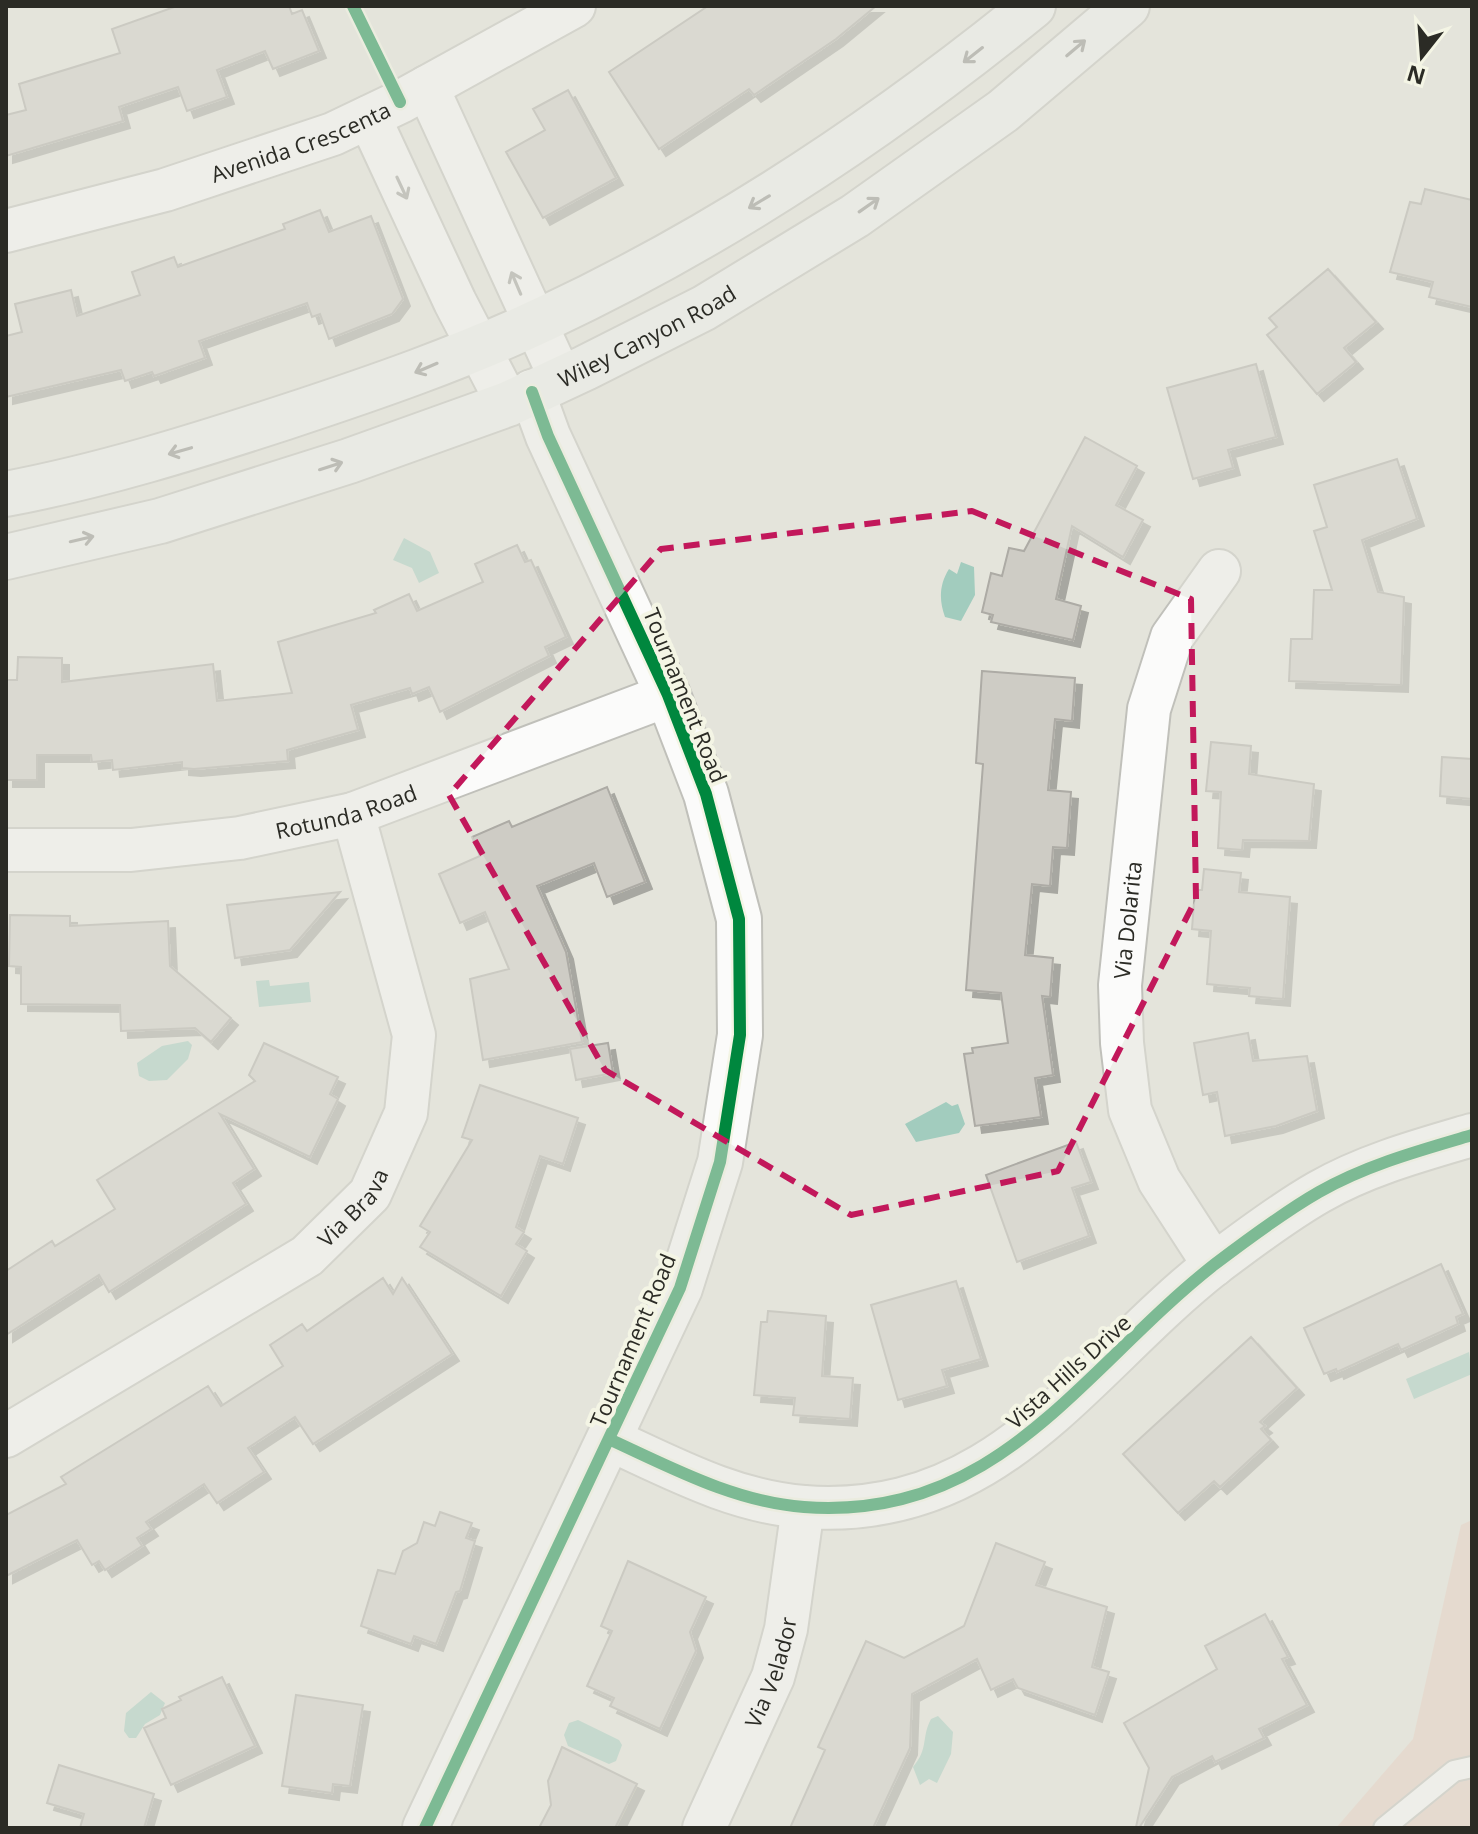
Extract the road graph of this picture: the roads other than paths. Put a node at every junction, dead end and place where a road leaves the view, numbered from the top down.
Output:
1 (574, 6) edge
2 (1033, 6) edge
3 (1127, 6) edge
4 (399, 102) junction
5 (6, 231) edge
6 (533, 323) junction
7 (479, 346) junction
8 (534, 392) junction
9 (6, 494) edge
10 (6, 557) edge
11 (1219, 571) dead end
12 (668, 695) junction
13 (353, 814) junction
14 (6, 850) edge
15 (1472, 1135) edge
16 (1214, 1265) junction
17 (6, 1436) edge
18 (611, 1440) junction
19 (803, 1507) junction
20 (1472, 1767) edge
21 (425, 1828) edge
22 (704, 1828) edge
23 (1384, 1828) edge

1 - 4 street, Avenida Crescenta
2 -> 6 main road
8 -> 3 main road, Wiley Canyon Road
4 - 5 street, Avenida Crescenta
6 -> 4 street, Tournament Road
4 -> 7 street, Tournament Road
6 - 7 main road
6 - 8 street, Tournament Road
7 - 8 street, Tournament Road
7 -> 9 main road
10 -> 8 main road, Wiley Canyon Road
8 - 12 street, Tournament Road
11 - 16 street, Via Dolarita
12 - 13 street, Rotunda Road
12 - 18 street, Tournament Road
13 - 14 street, Rotunda Road
13 - 17 street, Via Brava
15 - 16 street, Vista Hills Drive
16 - 19 street, Vista Hills Drive
18 - 19 street, Vista Hills Drive
18 - 21 street, Tournament Road
19 - 22 street, Via Velador
20 - 23 lane

